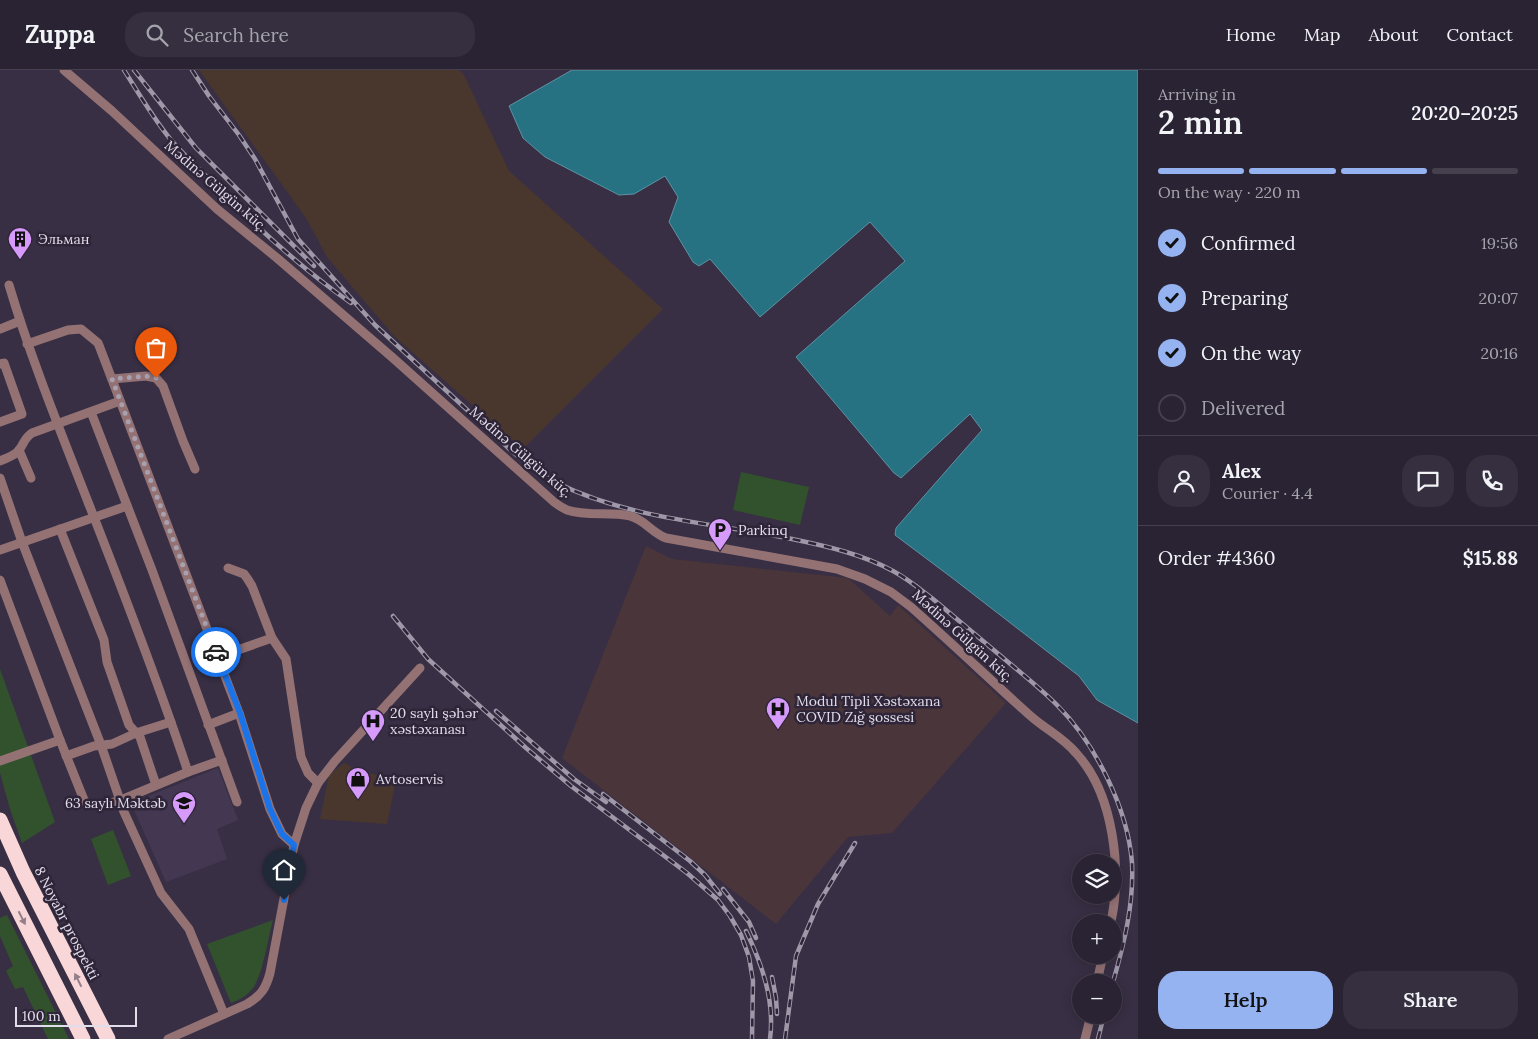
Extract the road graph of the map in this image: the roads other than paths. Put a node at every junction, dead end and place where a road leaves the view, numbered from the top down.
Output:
1 (64, 70) edge
2 (9, 285) dead end
3 (20, 321) junction
4 (0, 329) edge
5 (27, 344) junction
6 (0, 364) edge
7 (112, 379) junction
8 (120, 401) junction
9 (91, 412) junction
10 (0, 422) edge
11 (58, 423) junction
12 (19, 450) junction
13 (0, 461) edge
14 (195, 469) dead end
15 (0, 478) edge
16 (32, 478) dead end
17 (127, 506) junction
18 (94, 517) junction
19 (60, 529) junction
20 (22, 542) junction
21 (0, 550) edge
22 (228, 568) dead end
23 (0, 580) edge
24 (272, 638) junction
25 (218, 657) junction
26 (420, 668) dead end
27 (240, 713) junction
28 (171, 722) junction
29 (208, 725) junction
30 (136, 733) junction
31 (60, 740) junction
32 (101, 745) junction
33 (66, 756) junction
34 (222, 760) junction
35 (0, 761) edge
36 (188, 772) junction
37 (318, 783) junction
38 (156, 785) junction
39 (120, 800) junction
40 (237, 802) dead end
41 (0, 820) edge
42 (294, 845) junction
43 (0, 874) edge
44 (1112, 914) edge
45 (224, 1014) junction
46 (1089, 1024) edge
47 (83, 1039) edge
48 (108, 1039) edge
49 (168, 1039) edge
50 (1086, 1039) edge

1 - 44 street, Mədinə Gülgün küç.
2 - 3 street
3 - 4 street
3 - 5 street
5 - 7 street
5 - 11 street
6 - 10 street
7 - 8 street
7 - 14 street
8 - 9 street
8 - 25 street
9 - 11 street
9 - 17 street
11 - 12 street
11 - 18 street
12 - 13 street
12 - 16 street
15 - 20 street
17 - 18 street
17 - 29 street
18 - 19 street
18 - 28 street
19 - 20 street
19 - 30 street
20 - 21 street
20 - 32 street
22 - 24 street
23 - 31 street
24 - 25 street
24 - 37 street
25 - 27 street
26 - 37 street
27 - 29 street
27 - 42 street
28 - 30 street
28 - 36 street
29 - 34 street
30 - 32 street
30 - 38 street
31 - 33 street
31 - 35 street
32 - 33 street
32 - 39 street
33 - 39 street
34 - 36 street
34 - 40 street
36 - 38 street
37 - 42 street
38 - 39 street
39 - 45 street
48 -> 41 highway, 8 Noyabr prospekti
42 - 45 street
43 -> 47 highway
45 - 49 street
46 - 50 street

